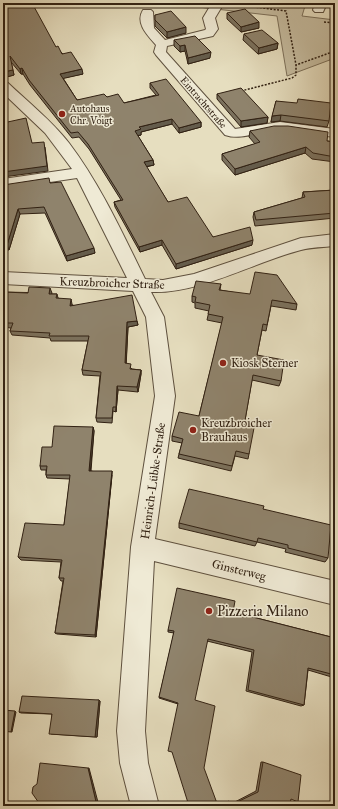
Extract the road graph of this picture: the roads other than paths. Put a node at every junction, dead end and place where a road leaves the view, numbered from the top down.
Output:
1 (223, 3) edge
2 (147, 12) dead end
3 (158, 40) junction
4 (3, 86) edge
5 (335, 133) edge
6 (82, 172) junction
7 (3, 184) edge
8 (335, 240) edge
9 (3, 278) edge
10 (141, 286) junction
11 (143, 547) junction
12 (335, 593) edge
13 (145, 806) edge

1 - 3 street
2 - 3 street, Eintrachtstraße
3 - 5 street, Eintrachtstraße
4 - 6 street, Heinrich-Lübke-Straße
6 - 7 street
6 - 10 street, Heinrich-Lübke-Straße
8 - 10 street, Kreuzbroicher Straße
9 - 10 street, Kreuzbroicher Straße
10 - 11 street, Heinrich-Lübke-Straße
11 - 12 street, Ginsterweg
11 - 13 street, Heinrich-Lübke-Straße

